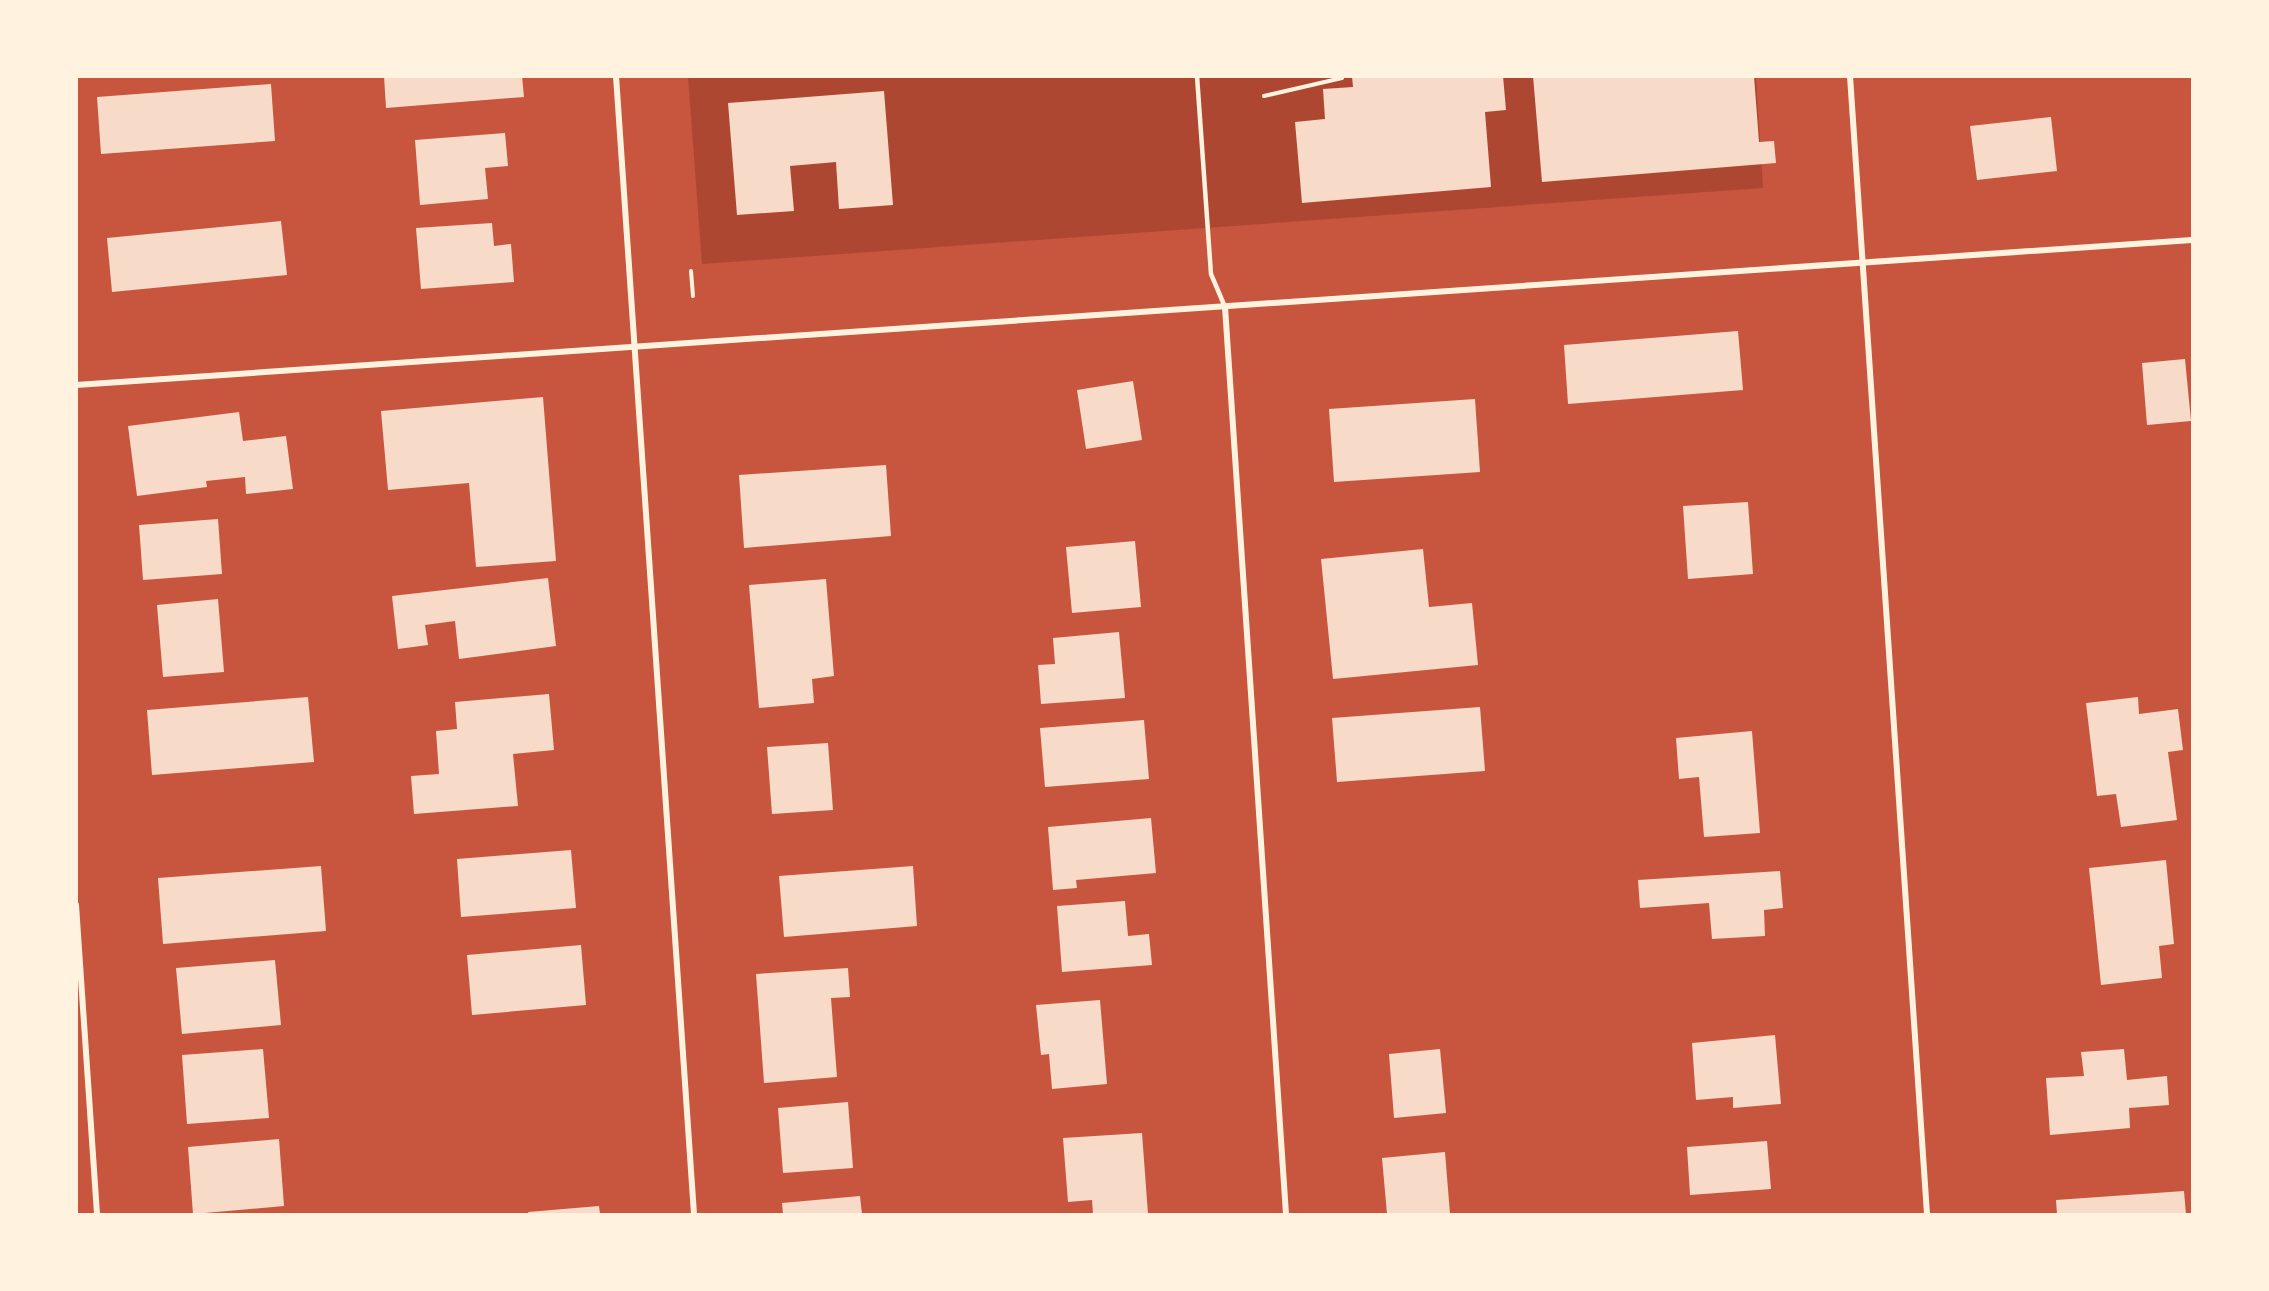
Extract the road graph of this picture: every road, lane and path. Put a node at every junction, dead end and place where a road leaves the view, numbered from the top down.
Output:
1 (616, 76) edge
2 (1197, 76) edge
3 (1341, 76) edge
4 (1850, 76) edge
5 (1264, 96) dead end
6 (2193, 240) edge
7 (1863, 263) junction
8 (691, 271) dead end
9 (693, 296) dead end
10 (1225, 307) junction
11 (635, 346) junction
12 (76, 385) edge
13 (76, 906) edge
14 (97, 1215) edge
15 (694, 1215) edge
16 (1286, 1215) edge
17 (1927, 1215) edge

1 - 11 street
2 - 10 lane
3 - 5 path
4 - 7 street
6 - 7 street
7 - 10 street
7 - 17 street
8 - 9 path
10 - 11 street
10 - 16 street
11 - 12 street
11 - 15 street
13 - 14 street

